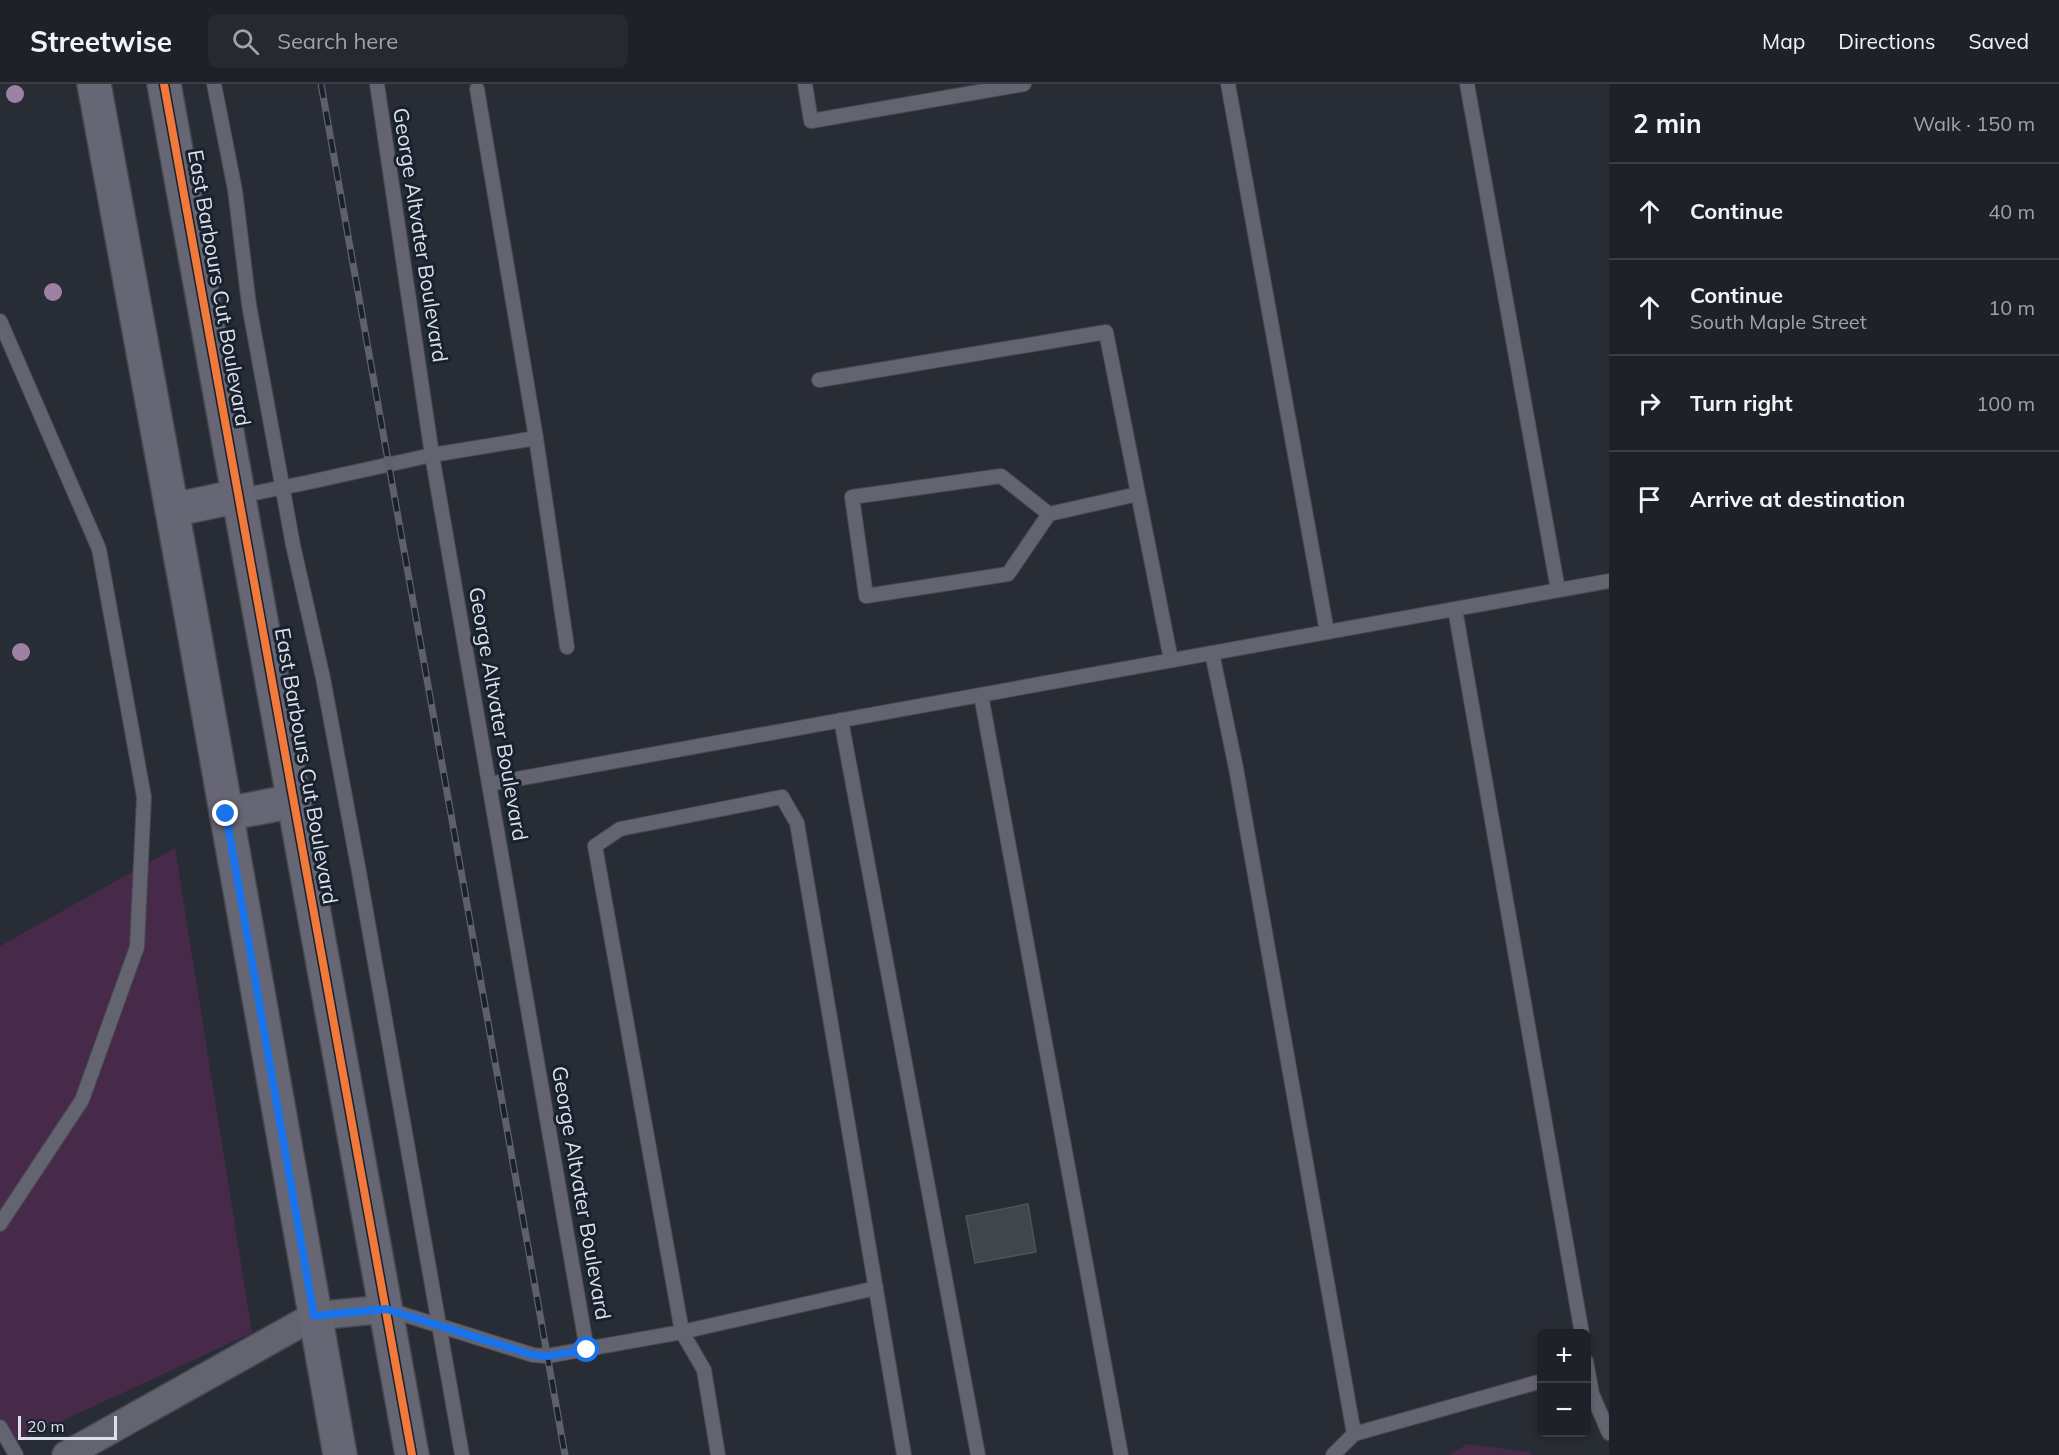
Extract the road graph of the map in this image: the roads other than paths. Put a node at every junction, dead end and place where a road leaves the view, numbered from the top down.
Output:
1 (94, 84) edge
2 (164, 84) edge
3 (214, 84) edge
4 (376, 84) edge
5 (805, 84) edge
6 (1024, 84) edge
7 (1228, 84) edge
8 (1467, 84) edge
9 (477, 89) dead end
10 (0, 321) edge
11 (819, 381) dead end
12 (536, 438) junction
13 (432, 454) junction
14 (283, 488) junction
15 (1138, 494) junction
16 (239, 496) junction
17 (172, 510) junction
18 (1049, 514) junction
19 (1609, 581) edge
20 (1558, 590) junction
21 (1455, 609) junction
22 (1327, 632) junction
23 (567, 647) dead end
24 (1212, 653) junction
25 (1172, 660) junction
26 (981, 695) junction
27 (841, 720) junction
28 (489, 784) junction
29 (294, 801) junction
30 (226, 814) junction
31 (0, 1224) edge
32 (876, 1288) junction
33 (386, 1309) junction
34 (314, 1316) junction
35 (440, 1326) junction
36 (1581, 1329) edge
37 (682, 1332) junction
38 (587, 1350) junction
39 (1537, 1382) edge
40 (1590, 1383) edge
41 (0, 1427) edge
42 (1609, 1433) edge
43 (1354, 1434) junction
44 (16, 1455) edge
45 (66, 1455) edge
46 (340, 1455) edge
47 (412, 1455) edge
48 (462, 1455) edge
49 (718, 1455) edge
50 (904, 1455) edge
51 (978, 1455) edge
52 (1121, 1455) edge
53 (1333, 1455) edge

1 - 17 street
2 - 16 street, East Barbours Cut Boulevard
3 - 14 lane
4 - 13 lane, George Altvater Boulevard
5 - 6 lane
7 - 22 lane
8 - 20 lane
9 - 12 lane
10 - 31 lane
11 - 15 lane
12 - 13 lane
12 - 23 lane
13 - 14 lane
13 - 28 lane, George Altvater Boulevard
14 - 16 lane
14 - 35 lane
15 - 18 lane
15 - 25 lane
16 - 17 street
16 - 29 street, East Barbours Cut Boulevard
17 - 30 street
18 - 18 lane
19 - 20 lane
20 - 21 lane
21 - 22 lane
21 - 36 lane
22 - 24 lane
24 - 25 lane
24 - 43 lane
25 - 26 lane
26 - 27 lane
26 - 52 lane
27 - 28 lane
27 - 51 lane
28 - 38 lane, George Altvater Boulevard
29 - 30 street
29 - 33 street, East Barbours Cut Boulevard
30 - 34 street
32 - 37 lane
32 - 37 lane
32 - 50 lane
33 - 34 street
33 - 35 lane
33 - 47 street, East Barbours Cut Boulevard
34 - 45 street
34 - 46 street
35 - 38 lane
35 - 48 lane
37 - 38 lane
37 - 49 lane
39 - 43 lane
40 - 42 lane
41 - 44 lane
43 - 53 lane

